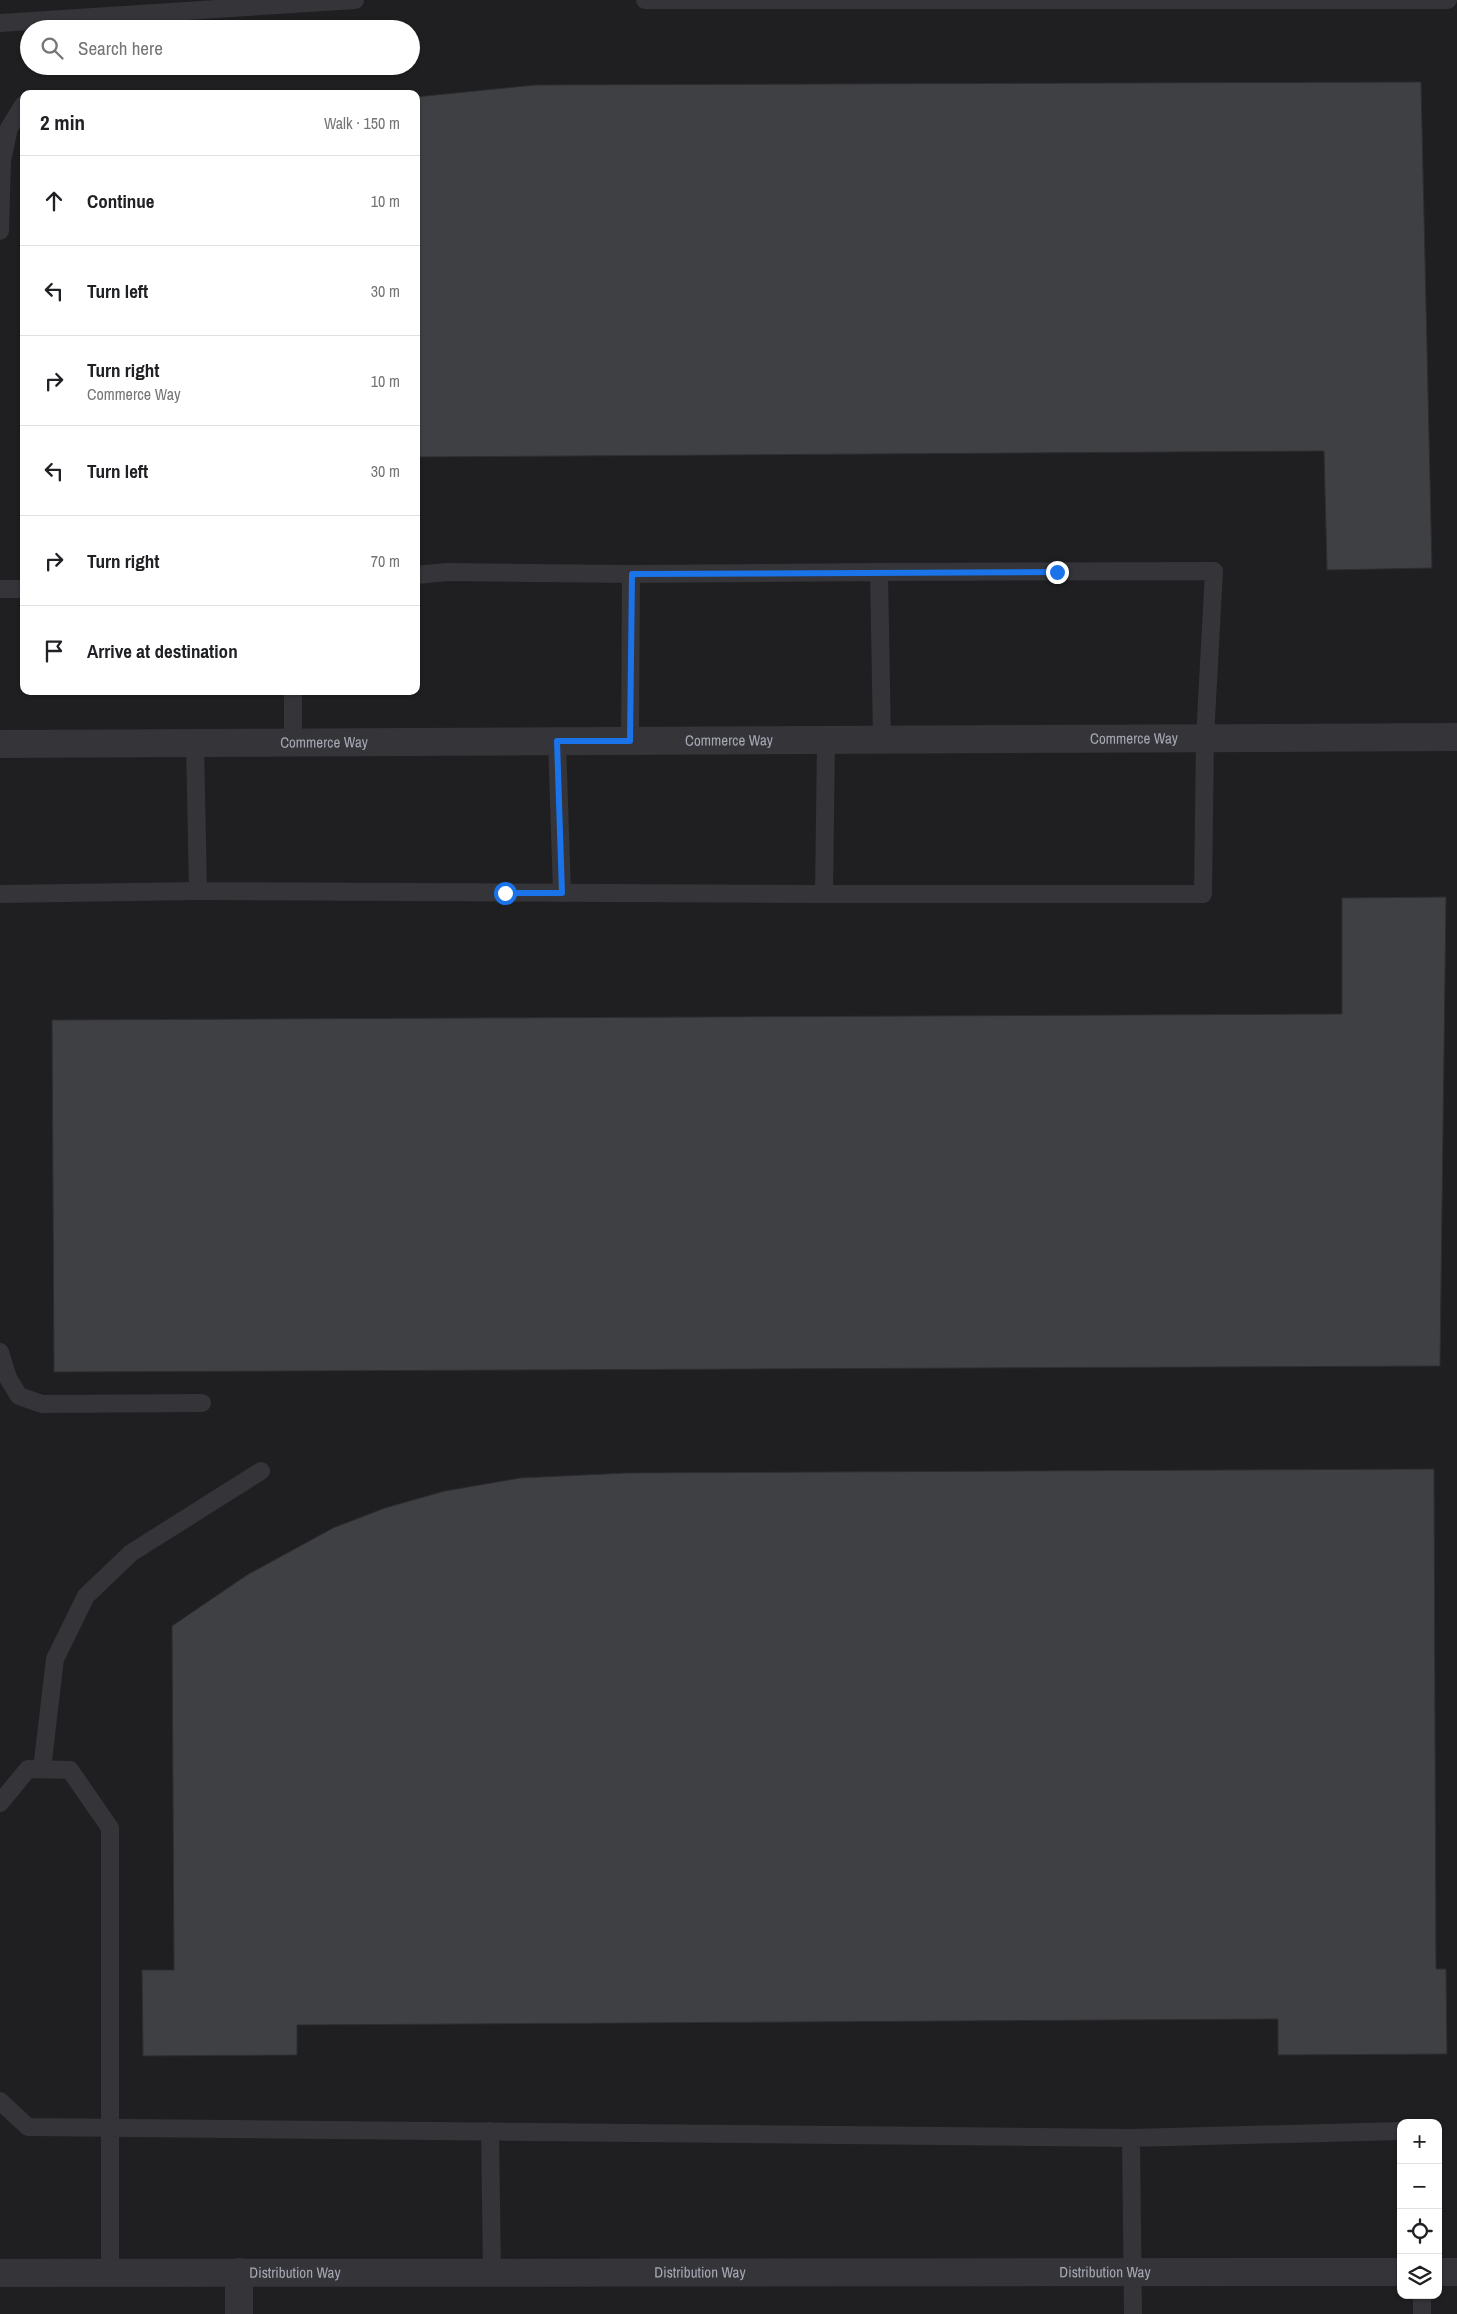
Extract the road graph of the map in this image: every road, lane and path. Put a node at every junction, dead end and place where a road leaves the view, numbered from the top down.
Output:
1 (355, 0) edge
2 (645, 0) edge
3 (1371, 0) edge
4 (1448, 0) edge
5 (921, 1) edge
6 (46, 20) edge
7 (20, 22) edge
8 (0, 23) edge
9 (20, 110) edge
10 (0, 231) edge
11 (879, 572) junction
12 (632, 574) junction
13 (420, 575) edge
14 (0, 589) edge
15 (20, 589) edge
16 (293, 695) edge
17 (1205, 738) junction
18 (1457, 738) edge
19 (826, 740) junction
20 (882, 740) junction
21 (557, 741) junction
22 (630, 741) junction
23 (195, 743) junction
24 (293, 743) junction
25 (0, 744) edge
26 (198, 891) junction
27 (562, 893) junction
28 (0, 894) edge
29 (824, 894) junction
30 (0, 1352) edge
31 (202, 1403) dead end
32 (260, 1471) dead end
33 (42, 1769) junction
34 (0, 1803) edge
35 (0, 2101) edge
36 (110, 2127) junction
37 (490, 2131) junction
38 (1397, 2131) edge
39 (1131, 2138) junction
40 (239, 2272) junction
41 (492, 2272) junction
42 (1132, 2272) junction
43 (1397, 2272) edge
44 (1442, 2272) edge
45 (1457, 2272) edge
46 (0, 2273) edge
47 (110, 2273) junction
48 (1422, 2299) edge
49 (240, 2314) edge
50 (1133, 2314) edge
51 (1422, 2314) edge

1 - 6 lane
2 - 5 lane
3 - 4 lane
3 - 5 lane
7 - 8 lane
9 - 10 lane
11 - 12 lane
11 - 17 lane
11 - 20 lane
12 - 13 lane
12 - 22 lane
14 - 15 lane
16 - 24 lane
17 - 18 street, Commerce Way
17 - 20 street, Commerce Way
17 - 29 lane
19 - 20 street, Commerce Way
19 - 22 street, Commerce Way
19 - 29 lane
21 - 22 street, Commerce Way
21 - 24 street, Commerce Way
21 - 27 lane
23 - 24 street, Commerce Way
23 - 25 street, Commerce Way
23 - 26 lane
26 - 27 lane
26 - 28 lane
27 - 29 lane
30 - 31 lane
32 - 33 lane
33 - 34 lane
33 - 36 lane
35 - 36 lane
36 - 37 lane
36 - 47 lane
37 - 39 lane
37 - 41 lane
38 - 39 lane
39 - 42 lane
40 - 41 street, Distribution Way
40 - 47 street, Distribution Way
40 - 49 street
41 - 42 street, Distribution Way
42 - 43 street, Distribution Way
42 - 50 lane
44 - 45 street
46 - 47 street, Distribution Way
48 - 51 lane

